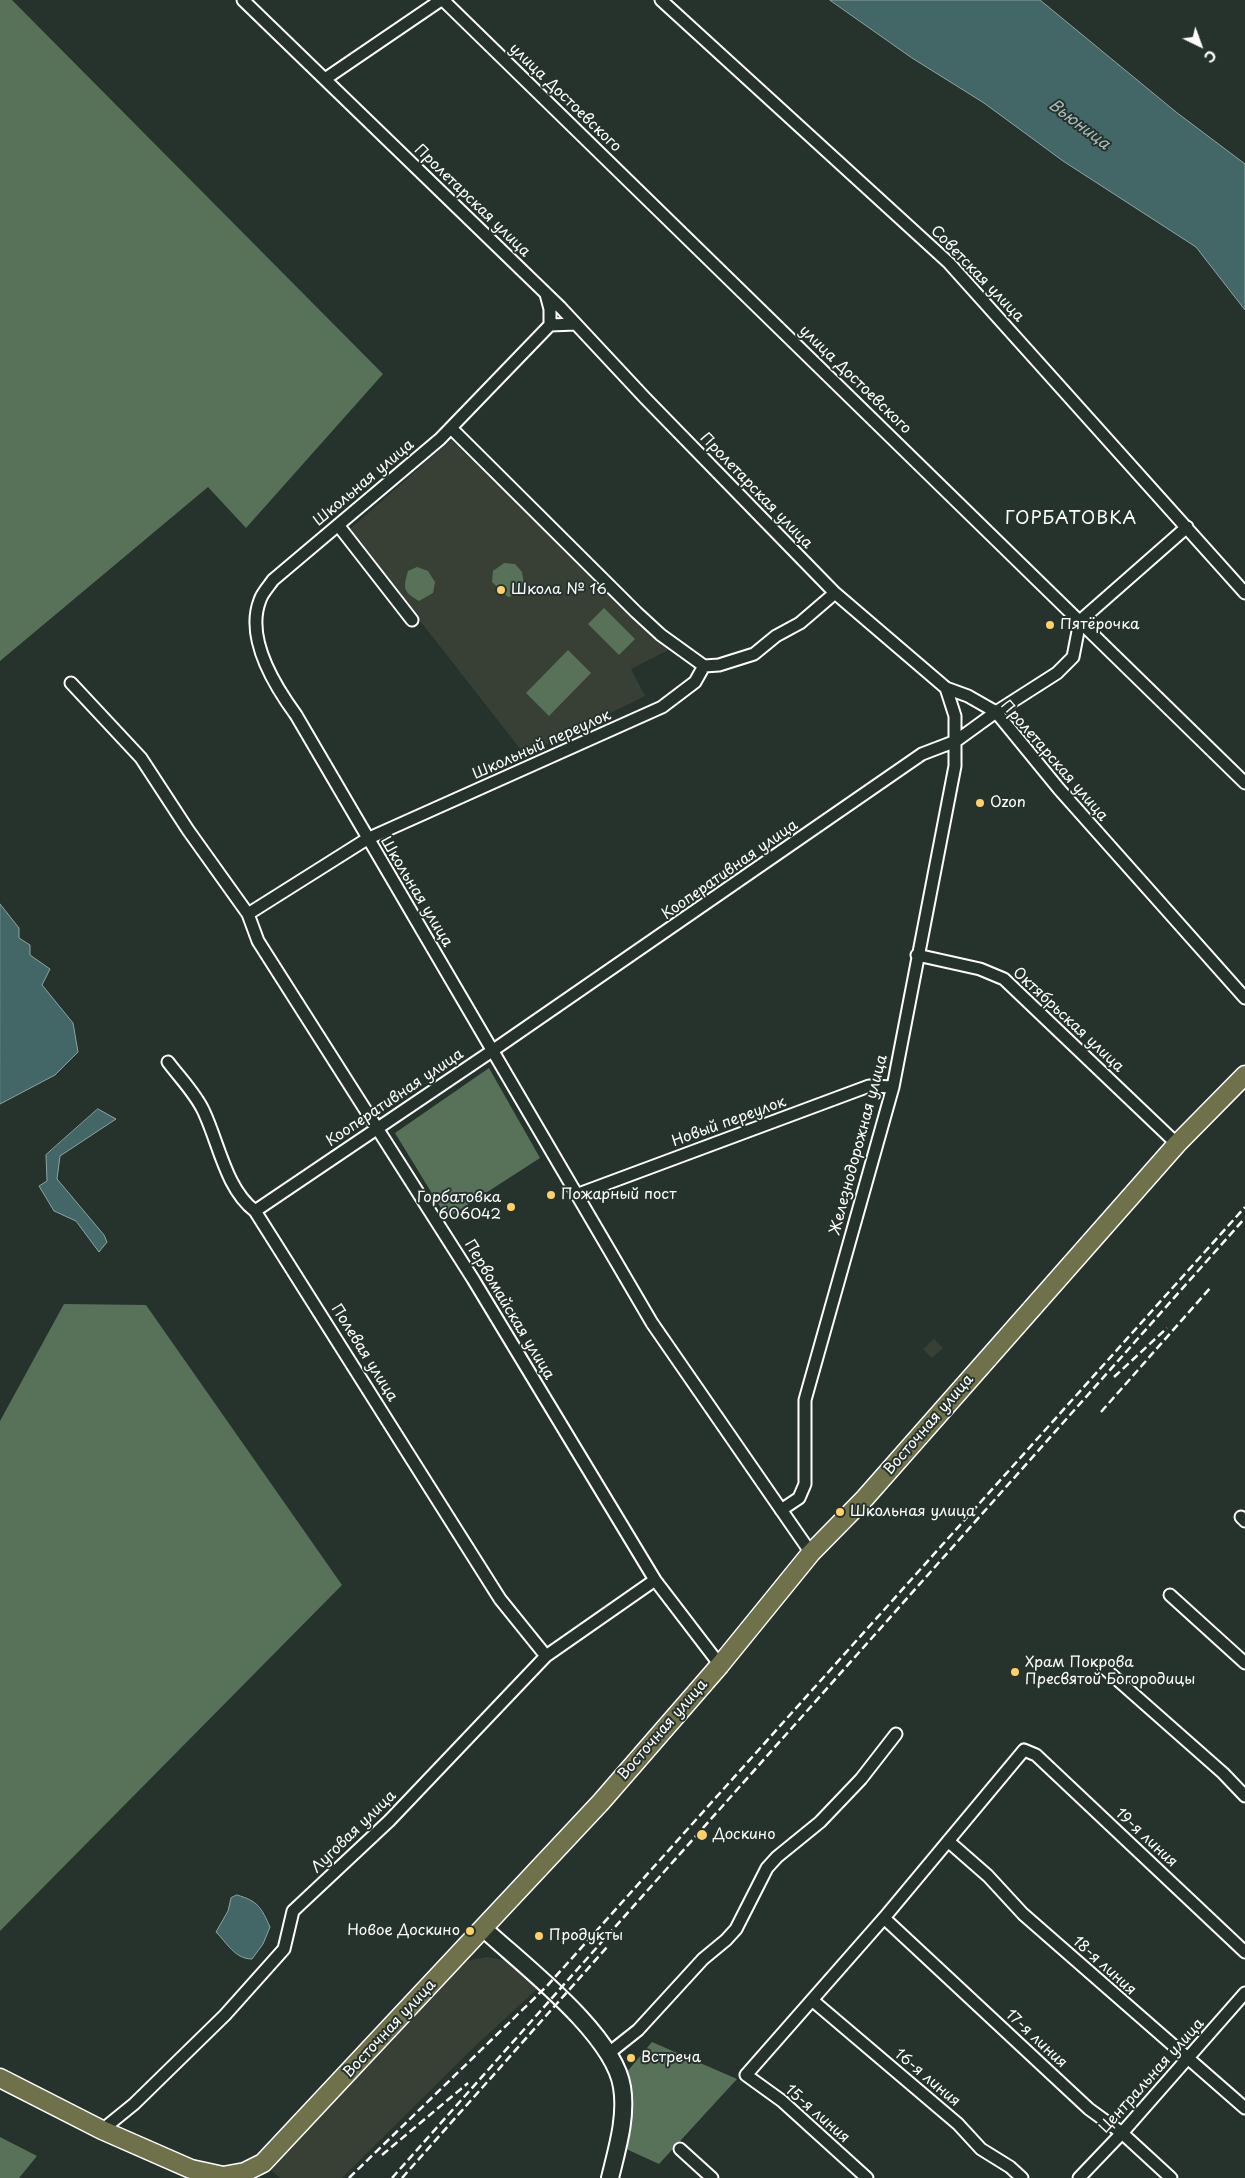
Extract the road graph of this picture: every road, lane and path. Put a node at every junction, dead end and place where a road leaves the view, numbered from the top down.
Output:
1 (243, 0) edge
2 (442, 0) edge
3 (661, 0) edge
4 (325, 80) junction
5 (546, 294) junction
6 (576, 324) junction
7 (550, 325) junction
8 (451, 428) junction
9 (338, 525) junction
10 (1187, 527) junction
11 (835, 593) junction
12 (1245, 593) edge
13 (412, 620) dead end
14 (1080, 621) junction
15 (704, 666) junction
16 (71, 684) dead end
17 (946, 688) junction
18 (996, 712) junction
19 (956, 741) junction
20 (1245, 783) edge
21 (367, 839) junction
22 (248, 914) junction
23 (918, 955) junction
24 (1245, 998) edge
25 (492, 1051) junction
26 (168, 1062) dead end
27 (1245, 1075) edge
28 (893, 1087) junction
29 (377, 1127) junction
30 (1177, 1144) junction
31 (576, 1195) junction
32 (255, 1211) junction
33 (781, 1510) junction
34 (811, 1553) junction
35 (655, 1580) junction
36 (1170, 1595) dead end
37 (546, 1656) junction
38 (1245, 1663) edge
39 (720, 1665) junction
40 (1104, 1668) dead end
41 (896, 1734) dead end
42 (1245, 1796) edge
43 (948, 1841) junction
44 (884, 1918) junction
45 (483, 1928) junction
46 (1245, 1952) edge
47 (1245, 1993) edge
48 (812, 2000) junction
49 (609, 2053) junction
50 (1187, 2060) junction
51 (0, 2078) edge
52 (1245, 2108) edge
53 (102, 2130) junction
54 (1122, 2133) junction
55 (680, 2149) dead end
56 (610, 2178) edge
57 (712, 2178) edge
58 (867, 2178) edge
59 (1022, 2178) edge
60 (1079, 2178) edge
61 (1171, 2178) edge

1 - 4 street, Пролетарская улица
2 - 4 street
2 - 14 street, улица Достоевского
3 - 10 street, Советская улица
4 - 5 street, Пролетарская улица
5 - 6 street, Пролетарская улица
5 - 7 street
6 - 7 street
6 - 11 street, Пролетарская улица
7 - 8 street, Школьная улица
8 - 9 street, Школьная улица
8 - 15 street
9 - 13 street
9 - 21 street, Школьная улица
10 - 12 street, Советская улица
10 - 14 street
11 - 15 street
11 - 17 street, Пролетарская улица
14 - 18 street, Кооперативная улица
14 - 20 street, улица Достоевского
15 - 21 street, Школьный переулок
16 - 22 street, Первомайская улица
17 - 18 street, Пролетарская улица
17 - 19 street, Железнодорожная улица
18 - 19 street, Кооперативная улица
18 - 24 street, Пролетарская улица
19 - 23 street, Железнодорожная улица
19 - 25 street, Кооперативная улица
21 - 22 street, Школьный переулок
21 - 25 street, Школьная улица
22 - 29 street, Первомайская улица
23 - 28 street, Железнодорожная улица
23 - 30 street, Октябрьская улица
25 - 29 street, Кооперативная улица
25 - 31 street, Школьная улица
26 - 32 street, Полевая улица
27 - 30 main road, Восточная улица
28 - 31 street, Новый переулок
28 - 33 street, Железнодорожная улица
29 - 32 street, Кооперативная улица
29 - 35 street, Первомайская улица
30 - 34 main road, Восточная улица
31 - 33 street, Школьная улица
32 - 37 street, Полевая улица
33 - 34 street, Школьная улица
34 - 39 main road, Восточная улица
35 - 37 street, Луговая улица
35 - 39 street, Первомайская улица
36 - 38 street
37 - 53 street, Луговая улица
39 - 45 main road, Восточная улица
40 - 42 street
41 - 49 street
43 - 44 street
43 - 46 street, 19-я линия
43 - 50 street, 18-я линия
44 - 48 street
44 - 54 street, 17-я линия
45 - 49 street
45 - 53 main road, Восточная улица
47 - 50 street, Центральная улица
48 - 58 street, 15-я линия
48 - 59 street, 16-я линия
49 - 56 street
50 - 52 street, 18-я линия
50 - 54 street, Центральная улица
51 - 53 main road, Восточная улица
54 - 60 street, Центральная улица
54 - 61 street, 17-я линия
55 - 57 street

